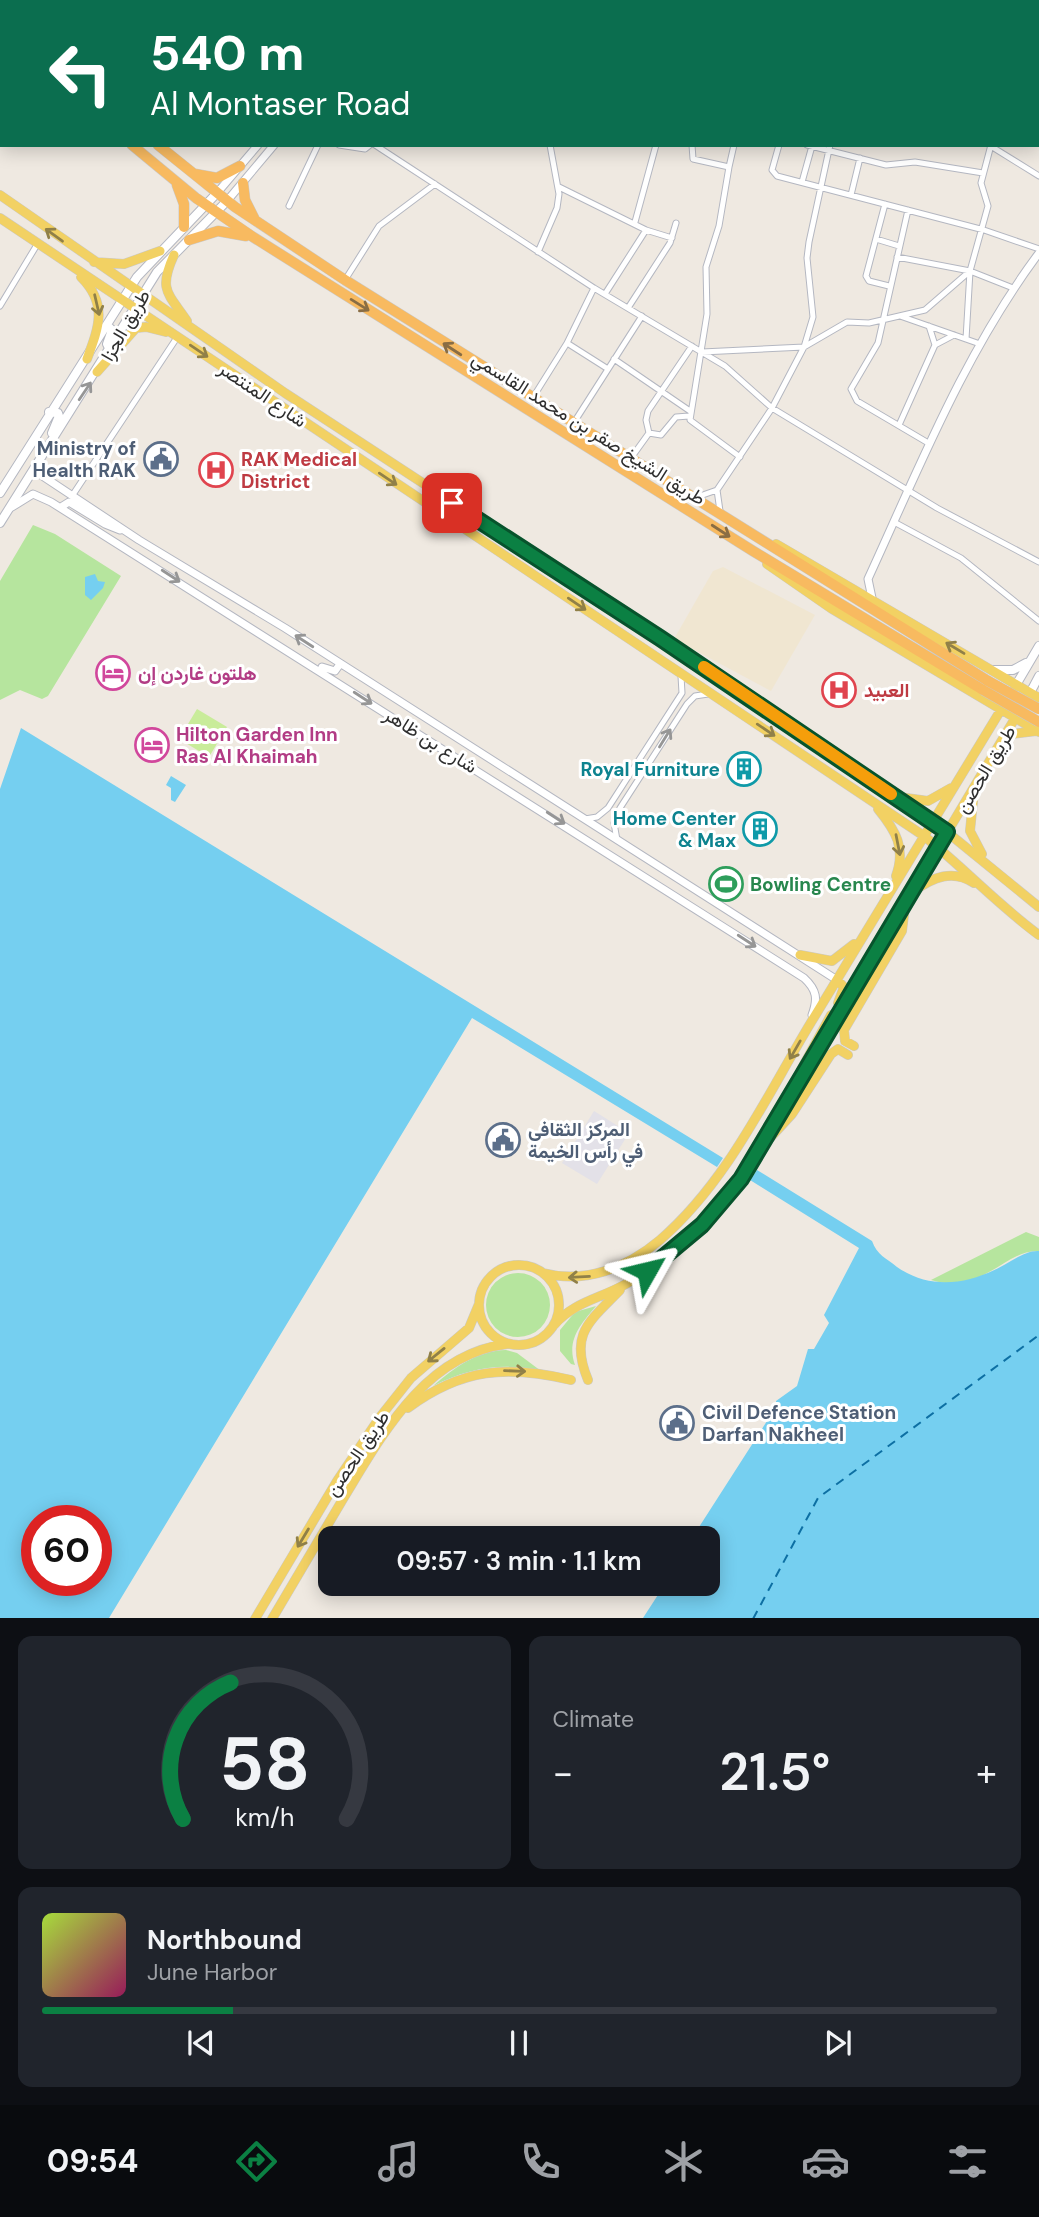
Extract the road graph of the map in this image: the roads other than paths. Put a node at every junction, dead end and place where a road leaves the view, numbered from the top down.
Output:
1 (134, 147) edge
2 (160, 147) edge
3 (256, 147) edge
4 (272, 147) edge
5 (316, 147) edge
6 (352, 147) edge
7 (368, 147) edge
8 (375, 147) edge
9 (550, 147) edge
10 (655, 147) edge
11 (692, 147) edge
12 (734, 147) edge
13 (779, 147) edge
14 (809, 147) edge
15 (990, 147) edge
16 (993, 147) edge
17 (830, 148) edge
18 (860, 159) junction
19 (240, 166) junction
20 (729, 167) junction
21 (187, 171) junction
22 (984, 173) junction
23 (1039, 176) edge
24 (173, 178) junction
25 (802, 182) junction
26 (243, 183) junction
27 (435, 184) junction
28 (559, 187) junction
29 (820, 187) junction
30 (216, 193) junction
31 (0, 195) edge
32 (851, 195) junction
33 (226, 201) junction
34 (886, 204) junction
35 (206, 205) junction
36 (289, 206) dead end
37 (908, 210) junction
38 (216, 212) junction
39 (0, 218) edge
40 (256, 221) junction
41 (635, 222) junction
42 (676, 223) dead end
43 (184, 226) junction
44 (646, 230) junction
45 (984, 230) junction
46 (253, 237) junction
47 (672, 238) junction
48 (876, 239) junction
49 (189, 240) junction
50 (38, 242) junction
51 (899, 246) junction
52 (160, 251) junction
53 (1039, 251) edge
54 (538, 252) junction
55 (173, 255) junction
56 (897, 257) junction
57 (65, 261) junction
58 (91, 261) junction
59 (970, 271) junction
60 (345, 280) junction
61 (889, 285) junction
62 (130, 288) junction
63 (594, 288) junction
64 (1013, 288) junction
65 (605, 294) junction
66 (142, 295) junction
67 (123, 300) junction
68 (0, 306) edge
69 (135, 308) junction
70 (628, 308) junction
71 (642, 316) junction
72 (900, 316) junction
73 (884, 321) junction
74 (107, 325) junction
75 (190, 326) junction
76 (929, 326) junction
77 (954, 335) junction
78 (178, 336) junction
79 (966, 339) junction
80 (567, 343) junction
81 (980, 344) junction
82 (935, 345) junction
83 (692, 346) junction
84 (804, 347) junction
85 (110, 350) junction
86 (702, 352) junction
87 (87, 359) junction
88 (614, 359) junction
89 (608, 369) junction
90 (97, 372) junction
91 (662, 391) junction
92 (532, 399) junction
93 (772, 408) junction
94 (49, 412) junction
95 (690, 414) junction
96 (573, 424) junction
97 (898, 425) junction
98 (649, 433) junction
99 (930, 444) junction
100 (42, 455) junction
101 (740, 457) junction
102 (631, 458) junction
103 (36, 465) junction
104 (718, 490) junction
105 (909, 490) junction
106 (0, 493) edge
107 (72, 496) junction
108 (696, 497) junction
109 (61, 507) junction
110 (8, 510) junction
111 (720, 512) junction
112 (894, 522) junction
113 (0, 523) edge
114 (124, 530) junction
115 (762, 538) junction
116 (139, 555) junction
117 (1039, 562) edge
118 (187, 569) junction
119 (868, 579) junction
120 (853, 587) junction
121 (872, 598) junction
122 (1039, 621) edge
123 (1039, 646) edge
124 (296, 655) junction
125 (1031, 659) junction
126 (340, 664) junction
127 (991, 670) junction
128 (680, 673) junction
129 (1039, 676) edge
130 (1016, 685) junction
131 (985, 691) junction
132 (1030, 693) junction
133 (714, 695) junction
134 (680, 696) junction
135 (1039, 698) edge
136 (687, 704) junction
137 (1039, 709) edge
138 (1001, 710) junction
139 (1014, 718) junction
140 (1039, 729) edge
141 (989, 730) junction
142 (999, 744) junction
143 (976, 783) junction
144 (955, 785) junction
145 (892, 795) junction
146 (873, 802) junction
147 (608, 808) junction
148 (615, 817) junction
149 (584, 819) junction
150 (933, 822) junction
151 (947, 832) junction
152 (924, 836) junction
153 (617, 840) junction
154 (938, 847) junction
155 (1010, 883) junction
156 (660, 884) junction
157 (690, 885) junction
158 (890, 893) junction
159 (907, 897) junction
160 (999, 900) junction
161 (1039, 907) edge
162 (867, 930) junction
163 (1039, 934) edge
164 (800, 954) junction
165 (837, 980) junction
166 (808, 1027) junction
167 (854, 1046) dead end
168 (848, 1055) dead end
169 (798, 1085) junction
170 (761, 1146) junction
171 (543, 1272) junction
172 (624, 1285) junction
173 (479, 1304) junction
174 (554, 1325) junction
175 (507, 1344) junction
176 (571, 1380) dead end
177 (588, 1380) dead end
178 (390, 1426) junction
179 (256, 1618) edge
180 (273, 1618) edge

1 - 24 highway, طريق الشيخ صقر بن محمد القاسمي
2 - 21 highway, طريق الشيخ صقر بن محمد القاسمي
3 - 19 street, طريق الجزا
4 - 26 street, طريق الجزا
5 - 36 street
6 - 7 street
8 - 27 street
9 - 28 street
10 - 41 street
11 - 20 street
12 - 20 street
13 - 25 street
14 - 25 street
15 - 22 street
16 - 23 street
17 - 18 street
17 - 29 street
18 - 22 street
18 - 32 street
19 - 21 highway
19 - 30 street, طريق الجزا
20 - 86 street
21 - 30 highway, طريق الشيخ صقر بن محمد القاسمي
22 - 45 street
24 - 35 highway, طريق الشيخ صقر بن محمد القاسمي
24 - 43 highway
25 - 29 street
26 - 33 street, طريق الجزا
26 - 40 highway
27 - 54 street
27 - 60 street
28 - 41 street
28 - 54 street
29 - 32 street
29 - 84 street
30 - 33 highway, طريق الشيخ صقر بن محمد القاسمي
30 - 35 main road, طريق الجزا
58 -> 31 main road
32 - 34 street
33 - 38 main road, طريق الجزا
33 - 40 highway, طريق الشيخ صقر بن محمد القاسمي
34 - 37 street
34 - 48 street
35 - 38 highway, طريق الشيخ صقر بن محمد القاسمي
35 - 43 main road, طريق الجزا
37 - 45 street
37 - 51 street
38 - 46 highway, طريق الشيخ صقر بن محمد القاسمي
38 - 49 main road, طريق الجزا
39 - 50 main road, شارع المنتصر
40 - 60 highway, طريق الشيخ صقر بن محمد القاسمي
41 - 44 street
42 - 47 street
43 - 52 main road, طريق الجزا
44 - 47 street
44 - 65 street
45 - 53 street
45 - 59 street
46 - 49 highway
46 -> 131 highway, طريق الشيخ صقر بن محمد القاسمي
47 - 70 street
48 - 51 street
48 - 61 street
49 - 55 main road, طريق الجزا
50 - 57 main road, شارع المنتصر
50 - 68 street
51 - 56 street
52 - 58 main road
52 - 62 main road, طريق الجزا
53 - 64 street
54 - 63 street
55 - 66 main road, طريق الجزا
55 - 75 main road
56 - 59 street
56 - 61 street
57 - 67 main road, شارع المنتصر
57 -> 87 main road
58 - 62 main road
59 - 64 street
59 - 72 street
59 - 79 street
92 -> 60 highway, طريق الشيخ صقر بن محمد القاسمي
61 - 73 street
62 - 66 main road
62 - 67 main road, طريق الجزا
63 - 65 street
63 - 80 street
64 - 81 street
65 - 70 street
66 - 69 main road, طريق الجزا
66 - 75 main road
67 - 69 main road, شارع المنتصر
67 - 74 main road, طريق الجزا
69 - 78 main road, شارع المنتصر
69 - 85 main road, طريق الجزا
70 - 71 street
71 - 83 street
71 - 88 street
72 - 73 street
72 - 76 street
73 - 84 street
73 - 97 street
74 - 85 main road
74 - 87 main road, طريق الجزا
75 - 145 main road
76 - 77 street
76 - 82 street
77 - 79 street
77 - 82 street
78 - 90 main road
78 - 107 street
78 -> 128 main road, شارع المنتصر
79 - 81 street
80 - 89 street
80 - 92 street
81 - 99 street
82 - 97 street
83 - 86 street
83 - 91 street
84 - 86 street
84 - 93 street
85 - 90 main road, طريق الجزا
86 - 93 street
86 - 95 street
87 - 94 main road, طريق الجزا
88 - 89 street
88 - 91 street
89 - 96 street
100 -> 90 main road, طريق الجزا
91 - 95 street
91 - 98 street
92 - 96 highway, طريق الشيخ صقر بن محمد القاسمي
93 - 101 street
93 - 105 street
94 - 100 main road
94 - 106 main road, طريق الجزا
95 - 98 street
95 - 101 street
96 - 102 highway, طريق الشيخ صقر بن محمد القاسمي
97 - 99 street
98 - 102 street
99 - 105 street
100 - 103 main road, طريق الجزا
101 - 104 street
102 - 108 highway, طريق الشيخ صقر بن محمد القاسمي
103 - 107 street, شارع بن ظاهر
103 - 110 main road, طريق الجزا
104 - 108 street
104 - 111 street
105 - 112 street
105 - 117 street
107 - 114 street, شارع بن ظاهر
108 - 111 highway, طريق الشيخ صقر بن محمد القاسمي
109 - 110 street, شارع بن ظاهر
109 - 114 street
109 - 116 street, شارع بن ظاهر
110 - 113 main road, طريق الجزا
111 - 115 highway, طريق الشيخ صقر بن محمد القاسمي
112 - 119 street
112 - 122 street
114 - 118 street, شارع بن ظاهر
115 - 120 main road
115 - 131 highway, طريق الشيخ صقر بن محمد القاسمي
116 - 118 street
116 -> 124 street, شارع بن ظاهر
126 -> 118 street, شارع بن ظاهر
119 - 120 street
119 - 121 street
120 - 121 main road
127 -> 121 main road
123 - 125 main road
124 - 126 street
124 -> 156 street, شارع بن ظاهر
125 - 127 main road
125 - 130 main road
126 - 149 street, شارع بن ظاهر
127 - 130 main road
128 - 133 main road, شارع المنتصر
128 - 134 street
129 - 132 main road
130 - 132 main road
130 - 138 main road, طريق الحصن
131 - 137 highway, طريق الشيخ صقر بن محمد القاسمي, bridge
131 - 138 main road
131 - 140 highway, طريق الشيخ صقر بن محمد القاسمي, bridge
131 - 141 main road
132 - 135 main road
132 - 139 main road, طريق الحصن
133 - 136 street
133 -> 146 main road, شارع المنتصر
134 - 136 street
134 - 147 street
148 -> 136 street
138 - 139 main road
138 - 141 main road, طريق الحصن
139 - 140 main road
139 - 142 main road, طريق الحصن
140 - 142 main road
141 - 144 main road, طريق الحصن
142 - 143 main road, طريق الحصن
143 - 151 main road, طريق الحصن
143 - 155 main road
144 - 145 main road
144 - 150 main road, طريق الحصن
145 - 150 main road
146 - 152 main road, شارع المنتصر
146 -> 158 main road
147 - 148 street
147 - 149 street
148 - 153 street
149 - 153 street, شارع بن ظاهر
150 - 151 main road
150 - 152 main road, طريق الحصن
151 - 154 main road, طريق الحصن
151 - 155 main road
152 - 154 main road, شارع المنتصر
152 - 158 main road, طريق الحصن
153 - 157 street, شارع بن ظاهر
154 - 159 main road, طريق الحصن
154 - 160 main road, شارع المنتصر
155 - 161 main road
156 - 157 street
156 -> 166 street, شارع بن ظاهر
157 - 164 street, شارع بن ظاهر
158 - 162 main road, طريق الحصن
159 - 160 main road
159 - 167 main road
159 - 169 main road, طريق الحصن
160 - 163 main road, شارع المنتصر
162 - 164 main road
162 - 165 main road, طريق الحصن
164 - 165 street, شارع بن ظاهر
165 - 166 main road, طريق الحصن
165 - 169 main road
166 -> 171 main road, طريق الحصن
168 - 170 main road
169 - 170 main road, طريق الحصن
170 - 172 main road, طريق الحصن
171 - 173 main road
171 - 174 main road
172 - 174 main road, طريق الحصن
172 - 177 main road
173 - 175 main road
173 -> 179 main road, طريق الحصن
174 - 175 main road
175 - 178 main road, طريق الحصن
178 -> 176 main road
178 - 180 main road, طريق الحصن

